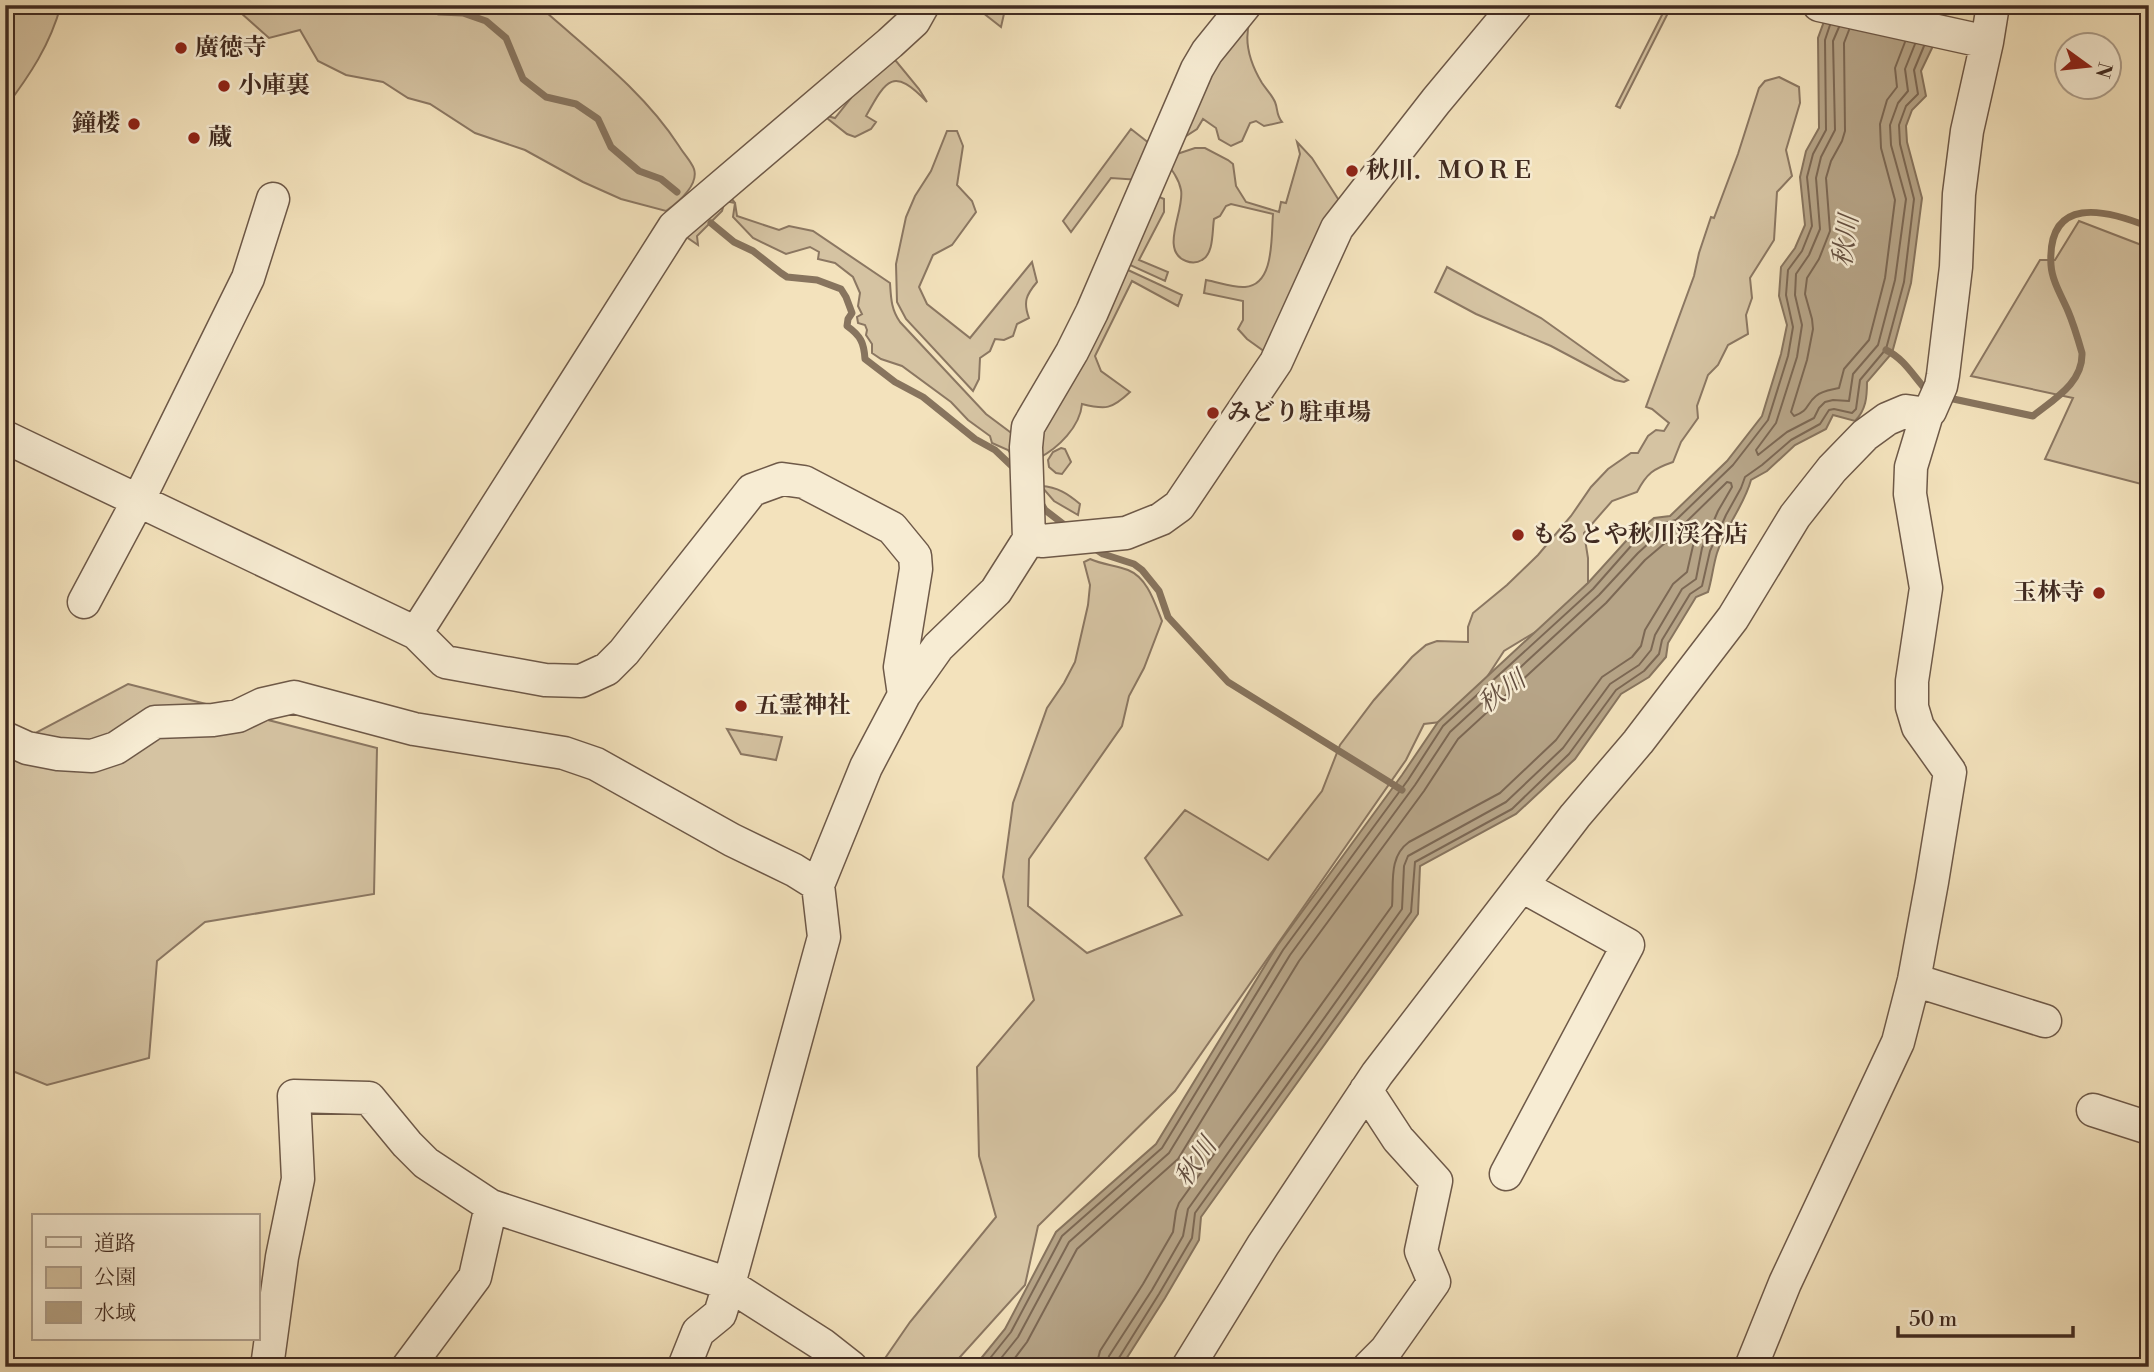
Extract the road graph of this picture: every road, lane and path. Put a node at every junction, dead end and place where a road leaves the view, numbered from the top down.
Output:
1 (923, 5) edge
2 (1245, 5) edge
3 (1516, 5) edge
4 (1819, 5) edge
5 (1993, 5) edge
6 (1980, 41) junction
7 (273, 200) dead end
8 (1933, 404) junction
9 (5, 437) edge
10 (139, 499) junction
11 (1029, 539) junction
12 (84, 602) dead end
13 (416, 634) junction
14 (904, 695) junction
15 (5, 738) edge
16 (818, 885) junction
17 (1522, 886) junction
18 (1914, 980) junction
19 (2045, 1021) dead end
20 (1366, 1090) junction
21 (2093, 1110) dead end
22 (2149, 1128) edge
23 (1506, 1174) dead end
24 (491, 1206) junction
25 (267, 1367) edge
26 (408, 1367) edge
27 (684, 1367) edge
28 (851, 1367) edge
29 (1188, 1367) edge
30 (1369, 1367) edge
31 (1751, 1367) edge

1 - 13 street
2 - 11 street
3 - 11 street
4 - 6 street
5 - 6 street
6 - 8 street
7 - 10 street
8 - 17 street
8 - 18 street
9 - 10 street
10 - 12 street
10 - 13 street
11 - 14 street
13 - 14 street
14 - 16 street
15 - 16 street
16 - 24 street
17 - 20 street
17 - 23 street
18 - 19 street
18 - 31 street
20 - 29 street
20 - 30 street
21 - 22 street
24 - 25 street
24 - 26 street
27 - 28 street

